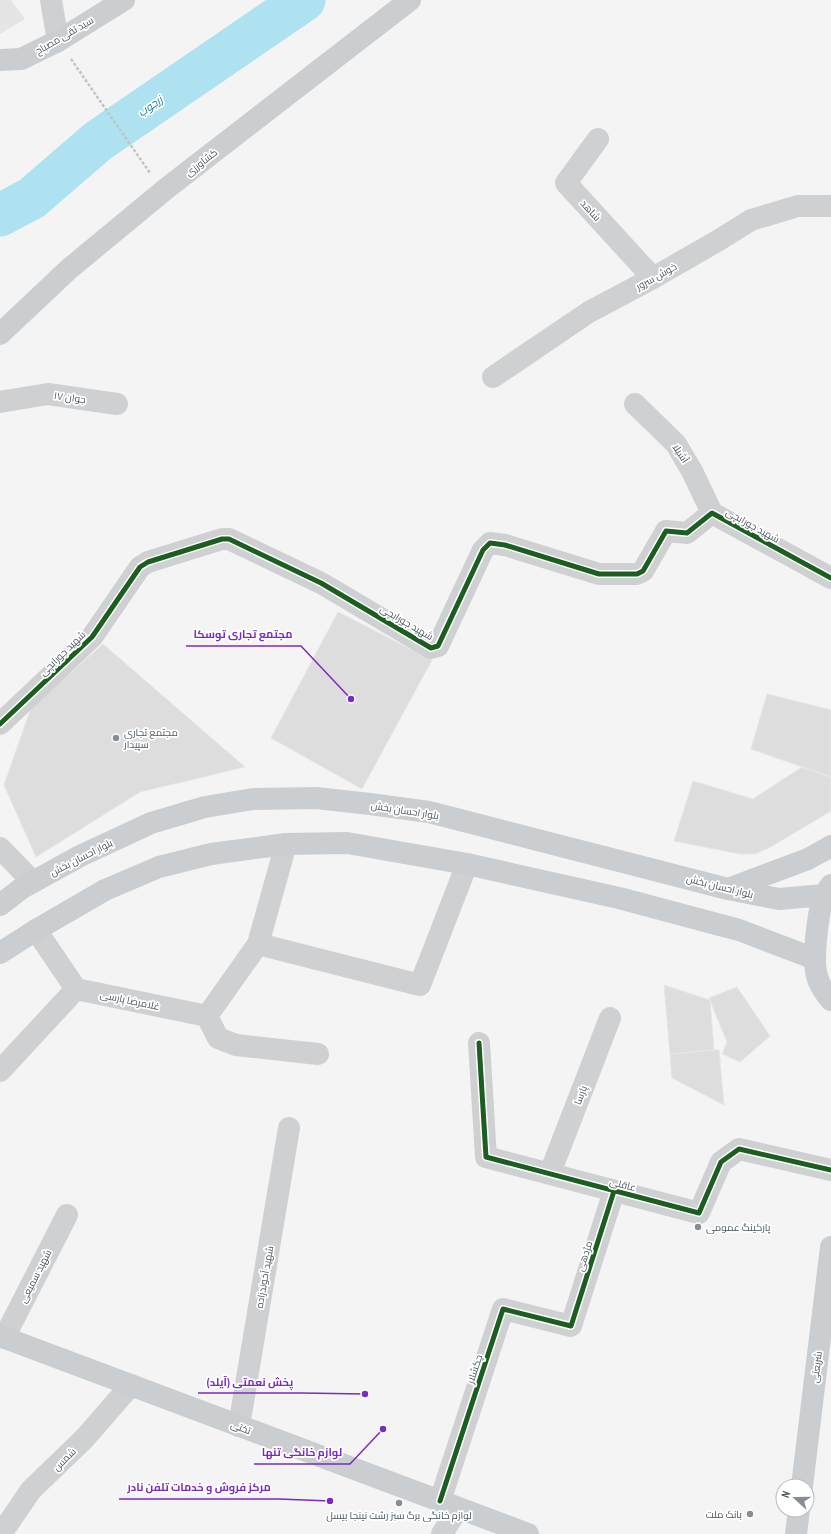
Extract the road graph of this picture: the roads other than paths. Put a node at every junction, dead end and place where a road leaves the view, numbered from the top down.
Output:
1 (51, 0) edge
2 (124, 0) edge
3 (410, 0) edge
4 (58, 41) junction
5 (0, 60) edge
6 (598, 139) dead end
7 (831, 206) edge
8 (653, 278) junction
9 (0, 334) edge
10 (493, 377) dead end
11 (0, 402) edge
12 (117, 404) dead end
13 (635, 404) dead end
14 (712, 513) junction
15 (831, 578) edge
16 (0, 724) edge
17 (286, 844) junction
18 (831, 846) edge
19 (0, 848) edge
20 (467, 864) junction
21 (33, 882) junction
22 (728, 890) junction
23 (828, 890) edge
24 (0, 905) edge
25 (36, 930) junction
26 (258, 944) junction
27 (0, 953) edge
28 (815, 959) junction
29 (76, 989) junction
30 (831, 1000) edge
31 (207, 1016) junction
32 (610, 1018) dead end
33 (479, 1043) dead end
34 (318, 1054) dead end
35 (0, 1070) edge
36 (289, 1128) dead end
37 (831, 1170) edge
38 (550, 1173) junction
39 (614, 1191) junction
40 (67, 1215) dead end
41 (831, 1247) edge
42 (571, 1326) joint
43 (2, 1337) edge
44 (131, 1385) junction
45 (239, 1426) junction
46 (803, 1478) edge
47 (449, 1504) junction
48 (798, 1518) edge
49 (1, 1534) edge
50 (442, 1534) edge
51 (528, 1534) edge
52 (796, 1534) edge

1 - 4 street
2 - 4 main road, سید تقی مصباح
3 - 9 main road, کشاورزی
4 - 5 main road, سید تقی مصباح
6 - 8 street, شاهد
7 - 8 street, خوش سرور
8 - 10 street, خوش سرور
11 - 12 street, جوان ۱۷
13 - 14 street, آشیلا
14 - 15 street, شهید جورابچی
14 - 16 street, شهید جورابچی
17 - 20 main road
17 - 25 main road
17 - 26 street
18 - 22 main road
19 - 21 street
20 - 26 street
20 - 28 main road
21 - 22 main road, بلوار احسان بخش
21 - 24 main road, بلوار احسان بخش
22 - 23 main road, بلوار احسان بخش
23 - 28 main road
25 - 27 main road
25 - 29 street
26 - 31 street
28 - 30 main road
29 - 31 street, غلامرضا پارسی
29 - 35 street
31 - 34 street
32 - 38 street, پارسا
33 - 38 street, عاقلی
36 - 45 street, شهید آخوندزاده
37 - 39 street, عاقلی
38 - 39 street, عاقلی
39 - 42 street, مژدهی
40 - 43 street, شهید سمیعی
41 - 46 main road, شریعتی
42 - 47 street, چکشلار
43 - 44 main road, تختی
44 - 45 main road, تختی
44 - 49 street, شمس
45 - 47 main road, تختی
47 - 50 street
47 - 51 main road, تختی
48 - 52 main road

